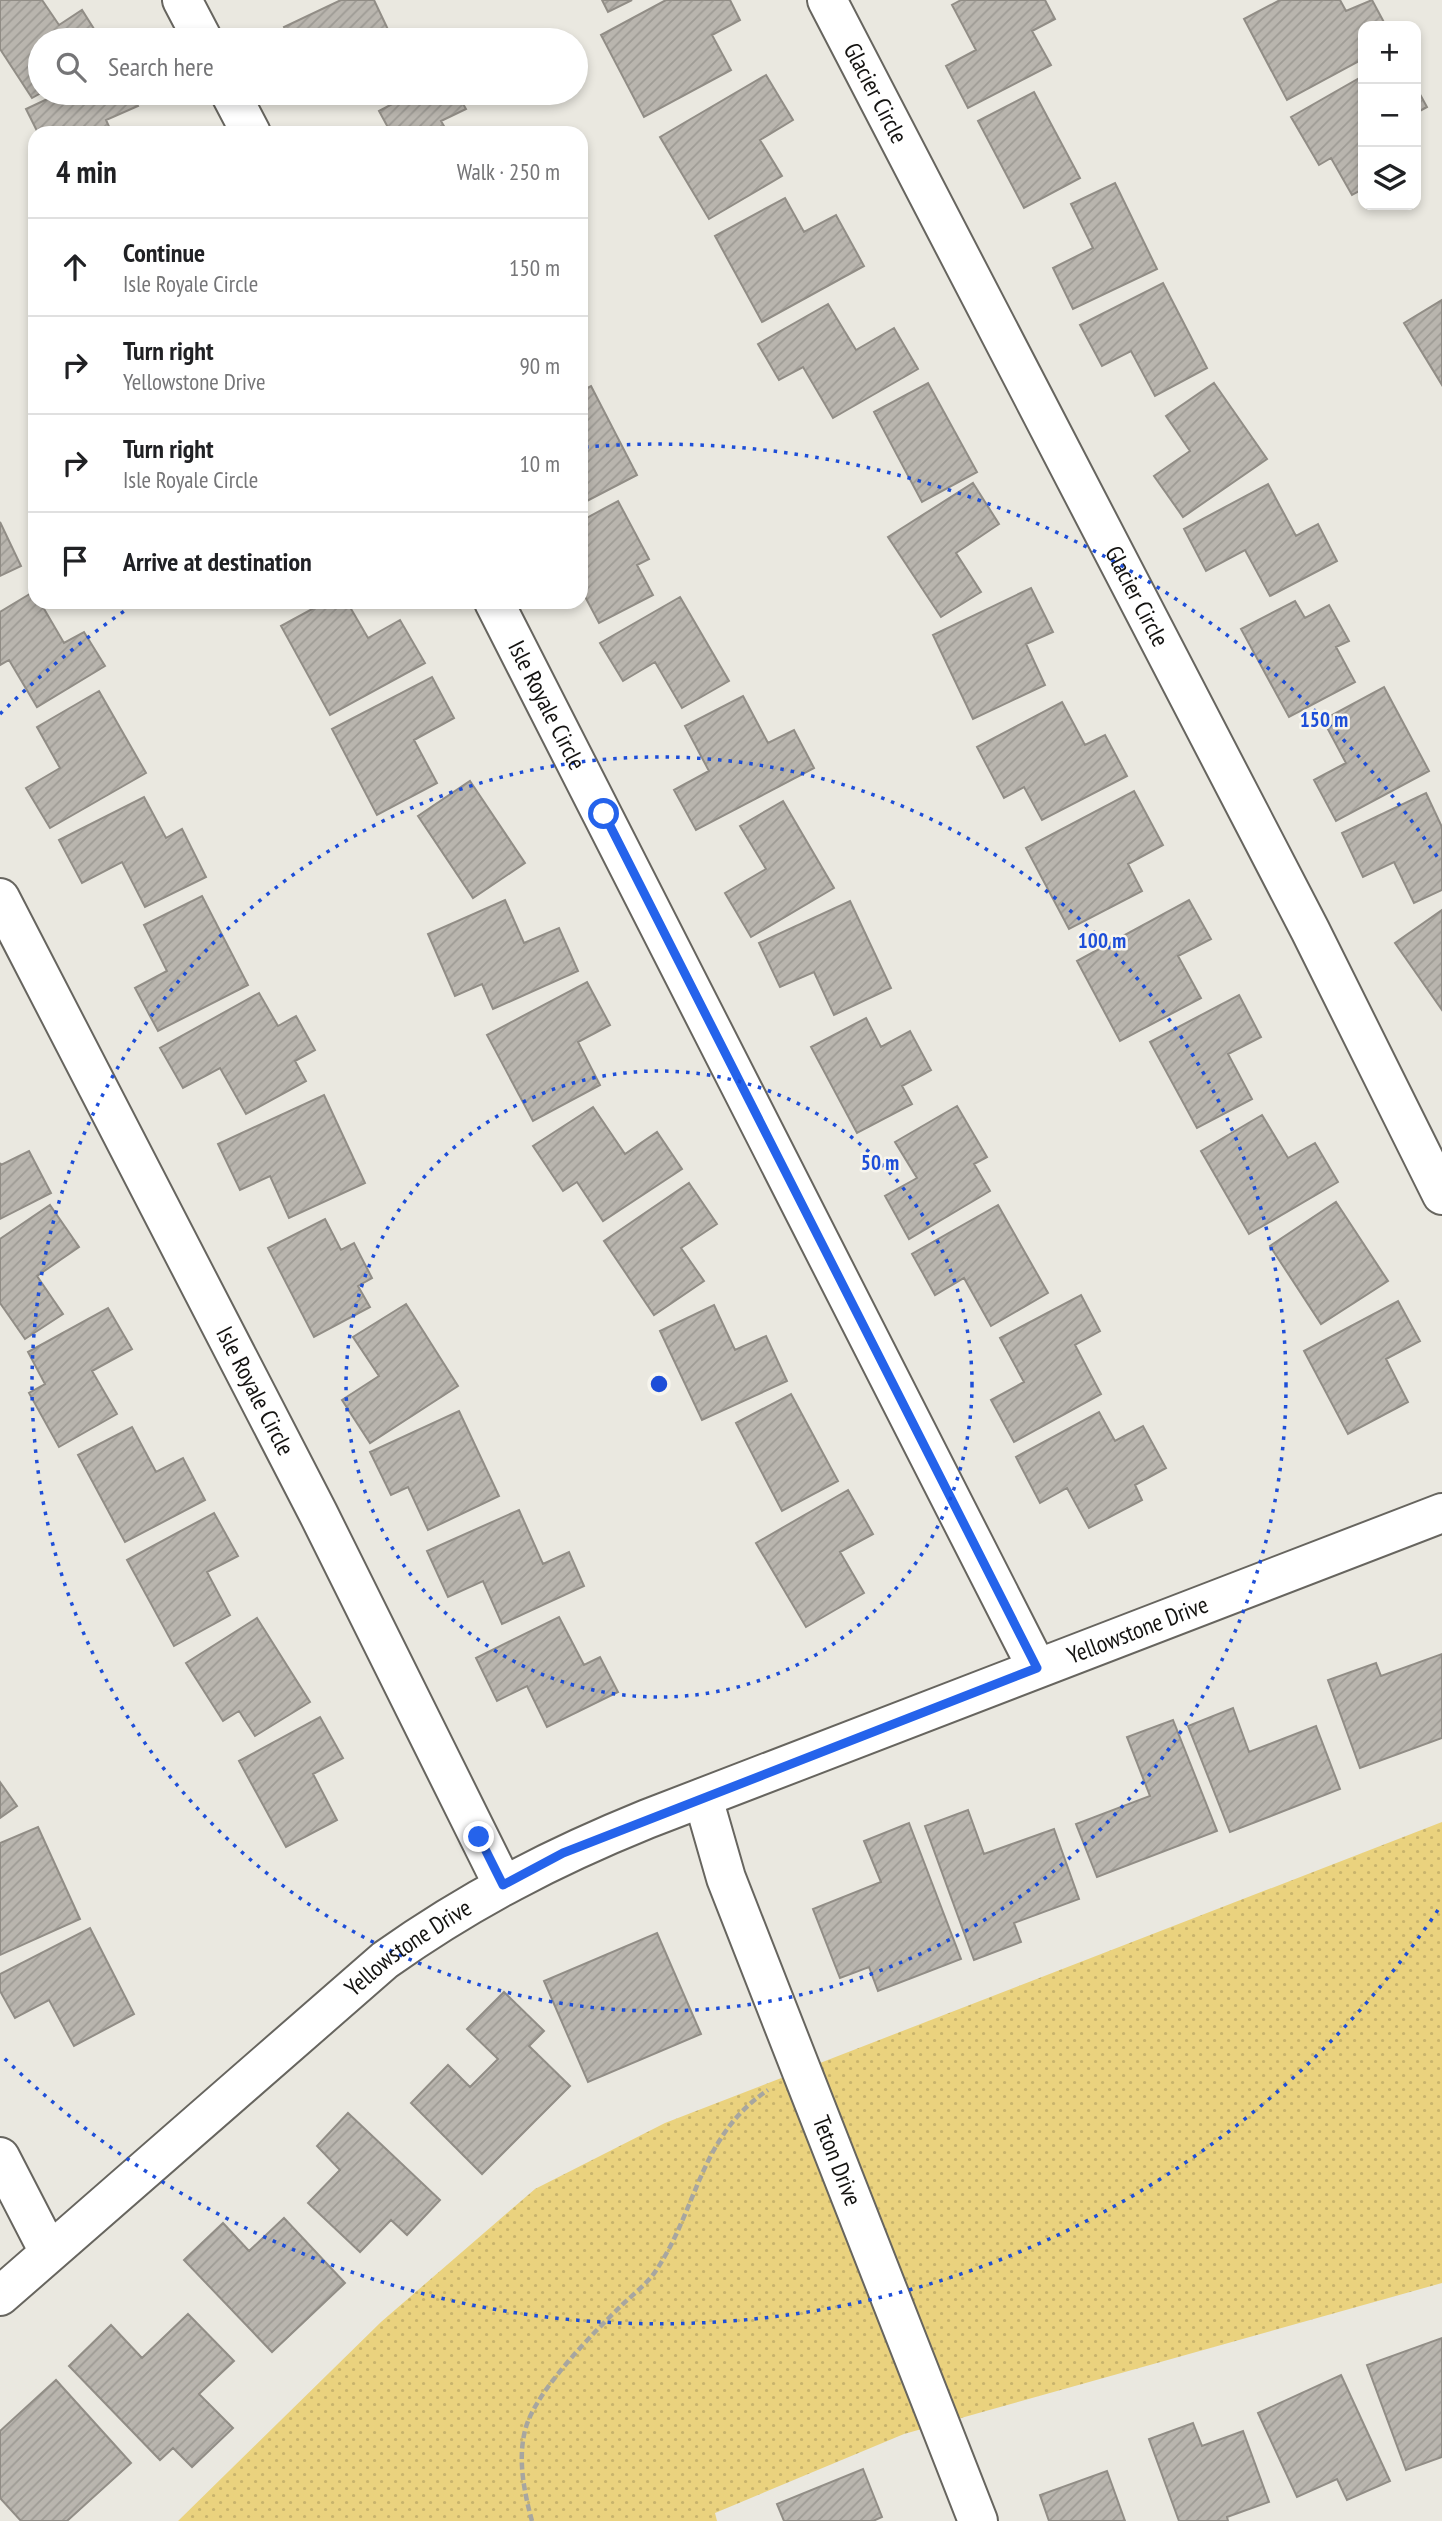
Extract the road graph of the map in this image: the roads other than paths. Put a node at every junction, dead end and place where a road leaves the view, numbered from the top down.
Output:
1 (182, 0) edge
2 (827, 0) edge
3 (197, 28) edge
4 (236, 105) edge
5 (247, 126) edge
6 (498, 609) edge
7 (0, 898) edge
8 (1442, 1195) edge
9 (1442, 1513) edge
10 (1037, 1668) junction
11 (703, 1798) junction
12 (503, 1885) junction
13 (0, 2157) edge
14 (49, 2252) junction
15 (0, 2296) edge
16 (978, 2521) edge

1 - 3 street
2 - 8 street, Glacier Circle
4 - 5 street
6 - 10 street, Isle Royale Circle
7 - 12 street, Isle Royale Circle
9 - 10 street, Yellowstone Drive
10 - 11 street, Yellowstone Drive
11 - 12 street, Yellowstone Drive
11 - 16 street, Teton Drive
12 - 14 street, Yellowstone Drive
13 - 14 street
14 - 15 street, Yellowstone Drive

